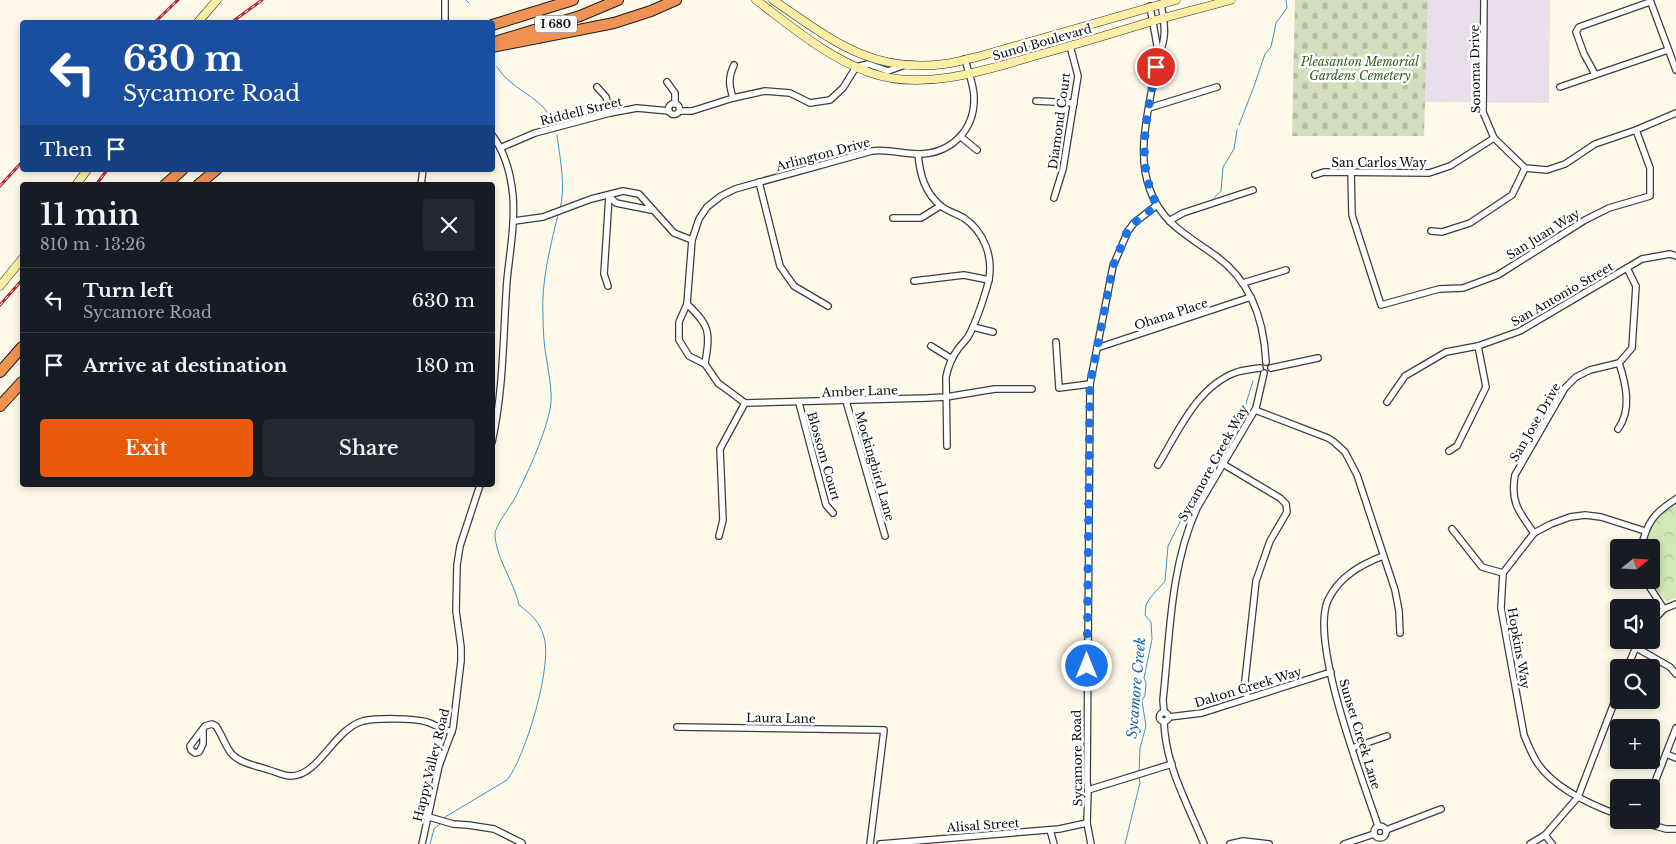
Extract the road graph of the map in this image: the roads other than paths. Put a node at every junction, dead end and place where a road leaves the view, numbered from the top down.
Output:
1 (217, 0) edge
2 (445, 0) edge
3 (566, 0) edge
4 (574, 0) edge
5 (618, 0) edge
6 (676, 0) edge
7 (756, 0) edge
8 (773, 0) edge
9 (1176, 0) edge
10 (1231, 0) edge
11 (1484, 0) edge
12 (1650, 1) edge
13 (1161, 4) junction
14 (1150, 6) junction
15 (547, 9) junction
16 (1164, 18) junction
17 (200, 20) edge
18 (444, 20) edge
19 (1152, 21) junction
20 (495, 24) edge
21 (495, 41) edge
22 (495, 46) edge
23 (1070, 46) junction
24 (1668, 50) junction
25 (1158, 55) junction
26 (966, 60) junction
27 (734, 65) dead end
28 (905, 66) junction
29 (856, 67) junction
30 (1676, 70) edge
31 (969, 74) junction
32 (1595, 74) junction
33 (667, 82) dead end
34 (597, 87) dead end
35 (1217, 87) dead end
36 (1560, 87) dead end
37 (732, 98) junction
38 (1036, 101) dead end
39 (1074, 103) junction
40 (675, 104) junction
41 (1149, 108) junction
42 (669, 111) junction
43 (680, 112) junction
44 (610, 113) junction
45 (1676, 113) edge
46 (1636, 130) junction
47 (960, 137) junction
48 (1494, 138) junction
49 (495, 140) edge
50 (500, 148) junction
51 (976, 150) dead end
52 (918, 154) junction
53 (1525, 168) junction
54 (180, 172) edge
55 (214, 172) edge
56 (1350, 172) junction
57 (1315, 175) dead end
58 (168, 182) edge
59 (202, 182) edge
60 (759, 182) junction
61 (1253, 190) dead end
62 (609, 196) junction
63 (1054, 198) dead end
64 (1157, 205) junction
65 (940, 206) junction
66 (651, 210) junction
67 (893, 218) dead end
68 (514, 220) junction
69 (1169, 221) junction
70 (1431, 231) dead end
71 (692, 240) junction
72 (1676, 256) edge
73 (20, 261) edge
74 (1627, 268) junction
75 (1286, 270) dead end
76 (989, 280) junction
77 (914, 281) dead end
78 (1243, 283) junction
79 (0, 286) edge
80 (608, 286) dead end
81 (1251, 298) junction
82 (687, 304) junction
83 (828, 306) dead end
84 (973, 327) junction
85 (993, 332) dead end
86 (1056, 342) dead end
87 (931, 346) dead end
88 (1478, 346) junction
89 (20, 348) edge
90 (1097, 348) junction
91 (1318, 358) dead end
92 (952, 359) junction
93 (1266, 362) junction
94 (705, 364) junction
95 (1619, 364) junction
96 (1271, 368) junction
97 (1262, 370) junction
98 (0, 372) edge
99 (20, 384) edge
100 (1090, 384) junction
101 (1032, 389) dead end
102 (946, 397) junction
103 (846, 401) junction
104 (1387, 402) dead end
105 (744, 403) junction
106 (799, 403) junction
107 (0, 406) edge
108 (1255, 410) junction
109 (1618, 429) dead end
110 (495, 430) edge
111 (947, 446) dead end
112 (1449, 451) dead end
113 (1223, 464) junction
114 (1158, 465) dead end
115 (479, 487) edge
116 (1676, 499) edge
117 (833, 513) dead end
118 (1452, 529) dead end
119 (1645, 531) junction
120 (1534, 532) junction
121 (719, 536) dead end
122 (885, 536) dead end
123 (1643, 539) edge
124 (1383, 556) junction
125 (1503, 573) junction
126 (1651, 589) edge
127 (1676, 604) edge
128 (1664, 609) junction
129 (1660, 613) edge
130 (1400, 633) dead end
131 (1638, 649) edge
132 (1331, 672) junction
133 (1676, 674) edge
134 (1247, 698) junction
135 (1612, 709) edge
136 (1166, 719) junction
137 (677, 727) dead end
138 (1676, 728) edge
139 (203, 730) dead end
140 (452, 732) junction
141 (1387, 736) dead end
142 (1352, 748) junction
143 (1666, 754) junction
144 (1676, 758) edge
145 (1172, 764) junction
146 (1656, 779) edge
147 (1088, 790) junction
148 (1578, 796) junction
149 (1441, 809) dead end
150 (1610, 812) edge
151 (429, 817) junction
152 (1087, 823) junction
153 (1378, 826) junction
154 (1660, 827) edge
155 (1676, 829) edge
156 (1050, 830) junction
157 (1386, 830) junction
158 (1374, 834) junction
159 (1545, 835) junction
160 (1382, 841) edge
161 (522, 843) edge
162 (906, 843) edge
163 (422, 844) edge
164 (870, 844) edge
165 (880, 844) edge
166 (1054, 844) edge
167 (1091, 844) edge
168 (1204, 844) edge
169 (1230, 844) edge
170 (1269, 844) edge
171 (1344, 844) edge
172 (1530, 844) edge
173 (1552, 844) edge

1 - 17 main road
2 - 18 street
3 - 15 highway
4 - 15 highway, I 680
5 - 21 highway, I 680
6 - 22 highway
7 - 29 main road, Sunol Boulevard
8 - 28 main road, Sunol Boulevard
9 - 13 main road, Sunol Boulevard
10 - 16 main road, Sunol Boulevard
11 - 48 street, Sonoma Drive
12 - 24 street
12 - 32 street
13 - 14 main road, Sunol Boulevard
13 - 16 street
14 - 19 street
14 - 26 main road, Sunol Boulevard
15 - 20 highway, I 680
16 - 19 main road, Sunol Boulevard
16 - 25 street
19 - 23 main road, Sunol Boulevard
19 - 25 street
23 - 31 main road, Sunol Boulevard
23 - 39 street, Diamond Court
24 - 30 street
24 - 32 street
25 - 41 street
26 - 28 main road, Sunol Boulevard
26 - 31 street, Arlington Drive
27 - 37 street
28 - 29 street, Sunol Boulevard
29 - 31 main road, Sunol Boulevard
29 - 37 street
31 - 47 street, Arlington Drive
32 - 36 street
33 - 40 street
34 - 44 street
35 - 41 street
37 - 43 street
38 - 39 street
39 - 63 street, Diamond Court
40 - 42 street
40 - 43 street
41 - 64 street
42 - 43 street
42 - 44 street, Riddell Street
44 - 50 street, Riddell Street
45 - 46 street
46 - 53 street
46 - 56 street, San Juan Way
47 - 51 street
47 - 52 street, Arlington Drive
48 - 53 street, Sonoma Drive
48 - 56 street, San Carlos Way
49 - 50 street
50 - 68 street
52 - 60 street, Arlington Drive
52 - 65 street
53 - 70 street
54 - 58 highway
55 - 59 highway
56 - 57 street, San Carlos Way
60 - 71 street, Arlington Drive
60 - 83 street
61 - 69 street
62 - 66 street
62 - 66 street
62 - 68 street
62 - 80 street
64 - 69 street
64 - 90 street, Sycamore Road
65 - 67 street
65 - 76 street
66 - 71 street
68 - 110 street
69 - 78 street
71 - 82 street
72 - 74 street, San Antonio Street
73 - 79 main road
74 - 88 street, San Antonio Street
74 - 95 street
75 - 78 street
76 - 77 street
76 - 84 street
78 - 81 street
81 - 90 street, Ohana Place
81 - 93 street
82 - 94 street
82 - 94 street
84 - 85 street
84 - 92 street
86 - 100 street
87 - 92 street
88 - 104 street, San Antonio Street
88 - 112 street
89 - 98 highway
90 - 100 street, Sycamore Road
91 - 96 street
92 - 102 street
93 - 96 street
93 - 97 street
94 - 105 street
95 - 109 street
95 - 120 street, San Jose Drive
96 - 97 street
97 - 108 street, Sycamore Creek Way
97 - 114 street
99 - 107 highway
100 - 147 street, Sycamore Road
101 - 102 street, Amber Lane
102 - 103 street, Amber Lane
102 - 111 street
103 - 106 street, Amber Lane
103 - 122 street, Mockingbird Lane
105 - 106 street, Amber Lane
105 - 121 street
106 - 117 street, Blossom Court
108 - 113 street, Sycamore Creek Way
108 - 124 street
113 - 134 street
113 - 136 street, Sycamore Creek Way
115 - 140 street, Happy Valley Road
116 - 119 street
118 - 125 street
119 - 120 street
119 - 123 street
120 - 125 street
124 - 130 street
124 - 132 street, Sunset Creek Lane
125 - 148 street, Hopkins Way
126 - 128 street
127 - 128 street
128 - 129 street
131 - 133 street
132 - 134 street, Dalton Creek Way
132 - 142 street, Sunset Creek Lane
134 - 136 street, Dalton Creek Way
135 - 148 street
136 - 145 street
137 - 164 street, Laura Lane
138 - 143 street
139 - 140 street
140 - 151 street, Happy Valley Road
141 - 142 street
142 - 153 street, Sunset Creek Lane
143 - 144 street
143 - 146 street
145 - 147 street
145 - 168 street
147 - 152 street, Sycamore Road
148 - 150 street, Hopkins Way
148 - 159 street
149 - 157 street
151 - 161 street
151 - 163 street, Happy Valley Road
152 - 156 street, Alisal Street
152 - 167 street, Sycamore Road
153 - 157 street
153 - 158 street
154 - 155 street
156 - 162 street, Alisal Street
156 - 166 street
157 - 160 street
158 - 160 street
158 - 171 street
159 - 172 street
159 - 173 street
162 - 165 street, Alisal Street
169 - 170 street

